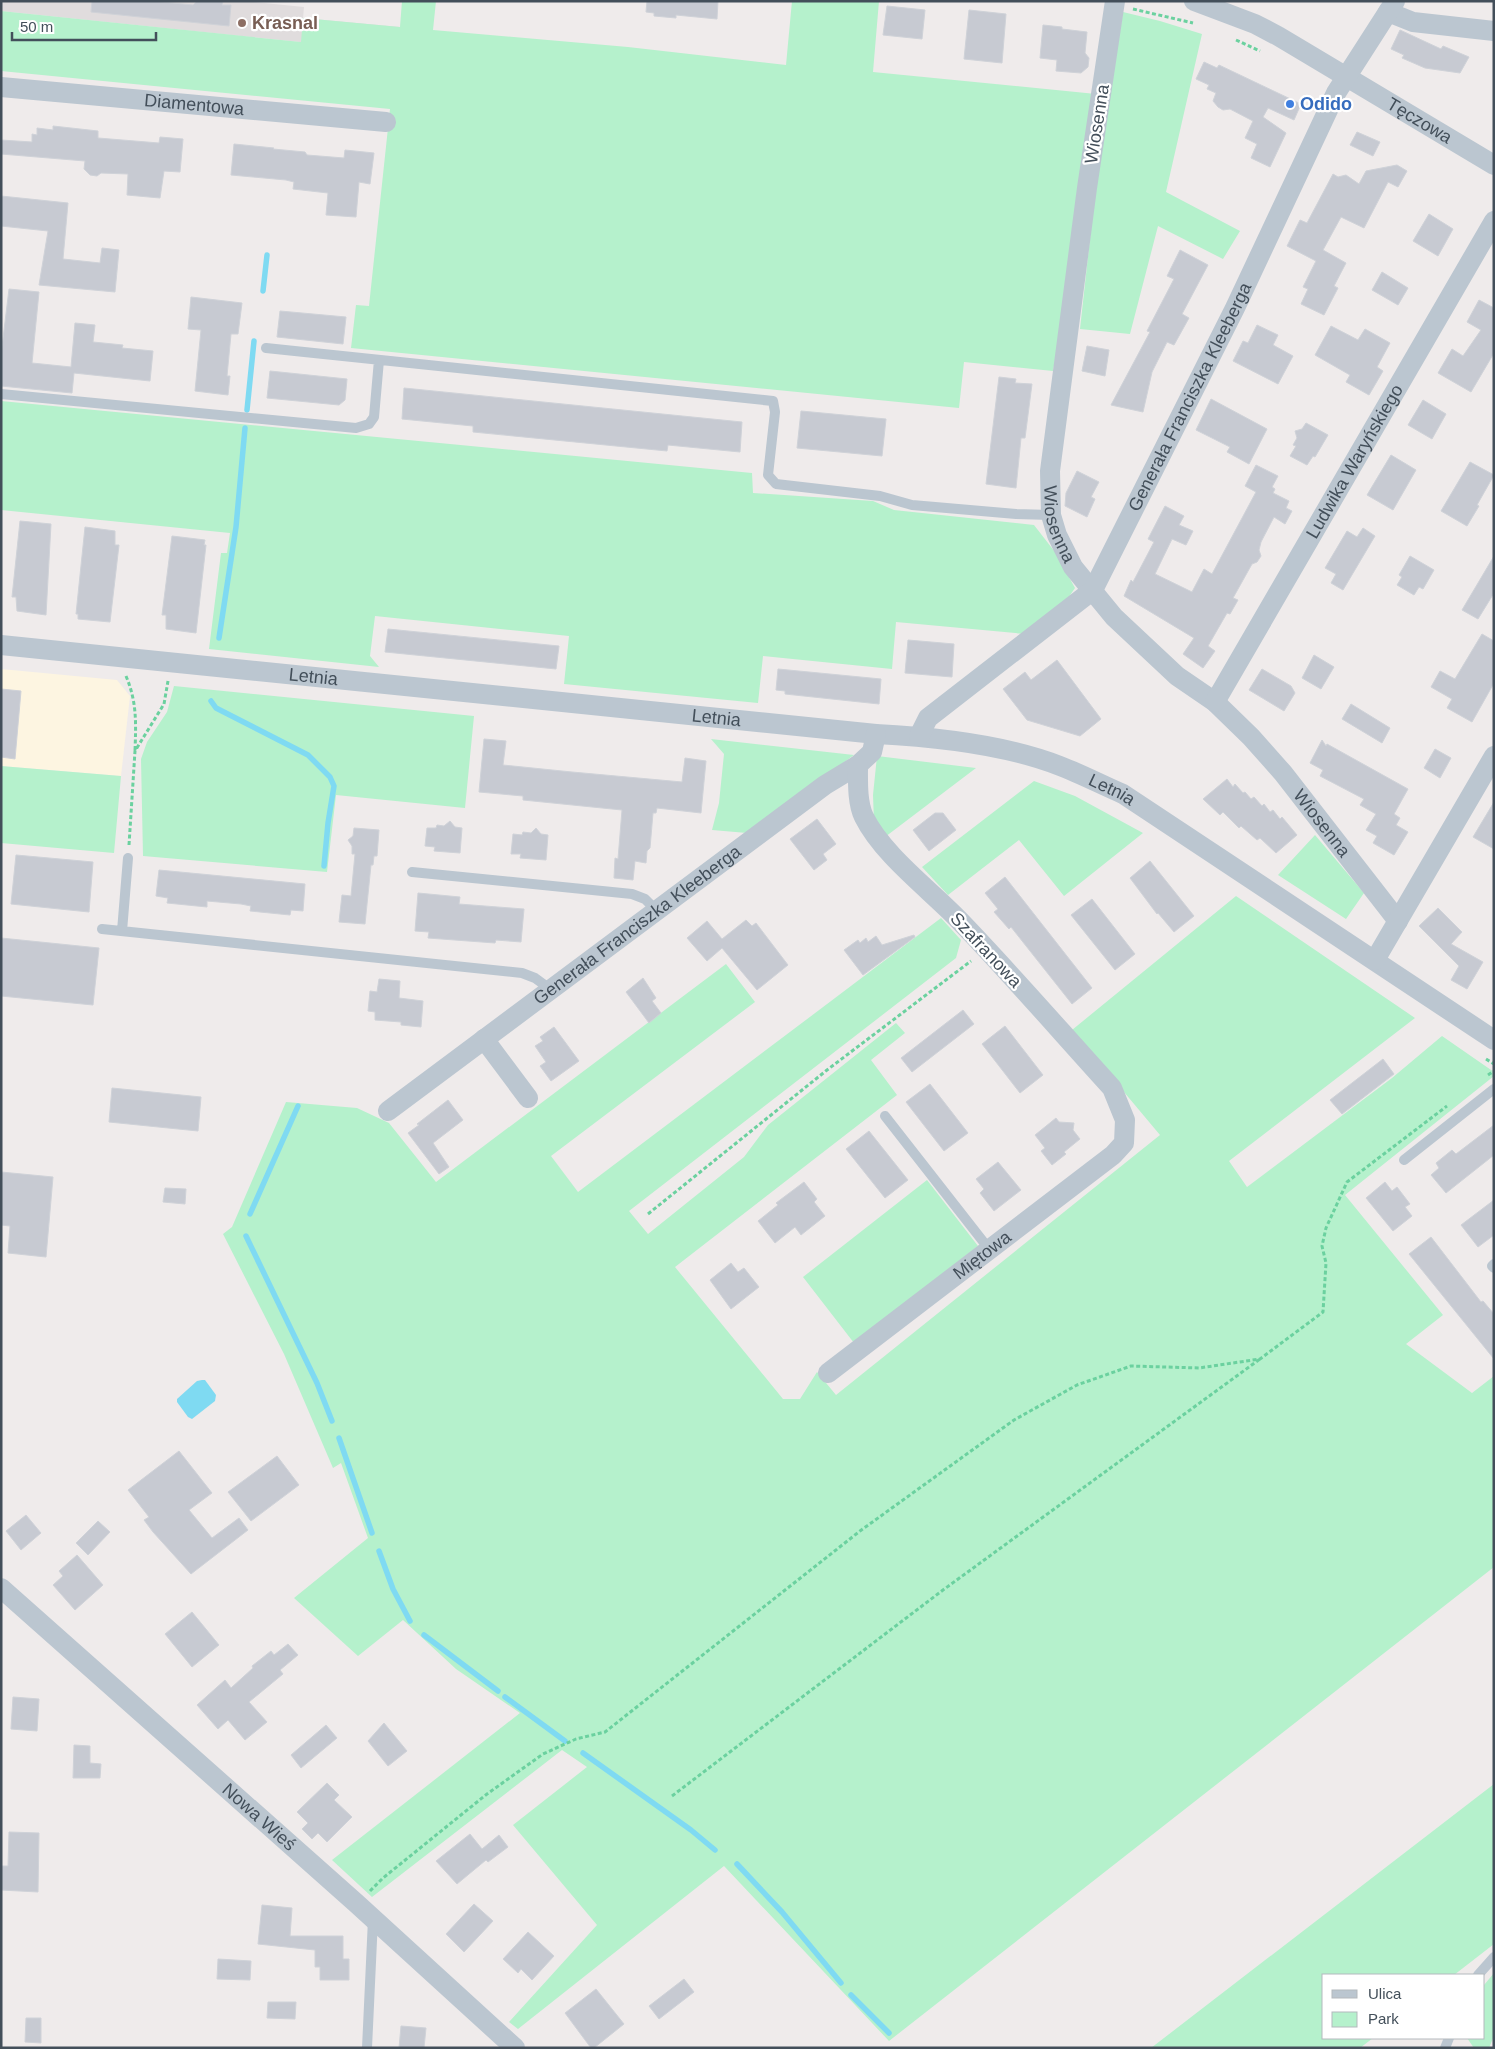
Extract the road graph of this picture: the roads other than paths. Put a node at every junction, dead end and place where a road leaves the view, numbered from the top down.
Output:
1 (1194, 1) edge
2 (1115, 3) edge
3 (1231, 7) edge
4 (1391, 7) edge
5 (1494, 31) edge
6 (1345, 76) junction
7 (1, 86) edge
8 (386, 122) dead end
9 (1494, 164) edge
10 (1494, 221) edge
11 (266, 348) dead end
12 (379, 360) junction
13 (1, 394) edge
14 (1051, 515) junction
15 (1093, 590) junction
16 (1, 645) edge
17 (1216, 702) junction
18 (876, 734) junction
19 (918, 736) junction
20 (1494, 756) edge
21 (858, 765) junction
22 (128, 858) road end
23 (412, 872) dead end
24 (657, 912) junction
25 (1398, 921) junction
26 (102, 929) dead end
27 (122, 931) junction
28 (1375, 960) junction
29 (550, 989) junction
30 (484, 1039) junction
31 (1494, 1040) edge
32 (1494, 1089) edge
33 (528, 1098) dead end
34 (388, 1111) dead end
35 (885, 1116) dead end
36 (1124, 1132) joint
37 (1404, 1160) dead end
38 (989, 1249) junction
39 (828, 1373) dead end
40 (1, 1588) edge
41 (373, 1919) junction
42 (1494, 1957) edge
43 (1479, 1974) edge
44 (367, 2048) edge
45 (515, 2048) edge

1 - 3 street, Tęczowa
2 - 14 street, Wiosenna
3 - 6 street, Tęczowa
4 - 5 street
4 - 6 street, Generała Franciszka Kleeberga
6 - 9 street, Tęczowa
6 - 15 street, Generała Franciszka Kleeberga
7 - 8 street, Diamentowa
10 - 17 street, Ludwika Waryńskiego
11 - 12 lane
12 - 13 lane
12 - 14 lane
14 - 15 street, Wiosenna
15 - 17 street, Wiosenna
15 - 19 street, Generała Franciszka Kleeberga
16 - 18 street, Letnia
17 - 25 street, Wiosenna
18 - 19 street, Letnia
18 - 21 street, Generała Franciszka Kleeberga
19 - 28 street, Letnia
20 - 25 street
21 - 24 street, Generała Franciszka Kleeberga
21 - 36 street, Szafranowa
22 - 27 lane
23 - 24 lane
24 - 29 street, Generała Franciszka Kleeberga
25 - 28 street
26 - 27 lane
27 - 29 lane
28 - 31 street
29 - 30 street, Generała Franciszka Kleeberga
30 - 33 street
30 - 34 street, Generała Franciszka Kleeberga
32 - 37 lane
35 - 38 lane
36 - 38 street, Miętowa
38 - 39 street, Miętowa
40 - 41 street, Nowa Wieś
41 - 44 lane
41 - 45 street, Nowa Wieś
42 - 43 lane

